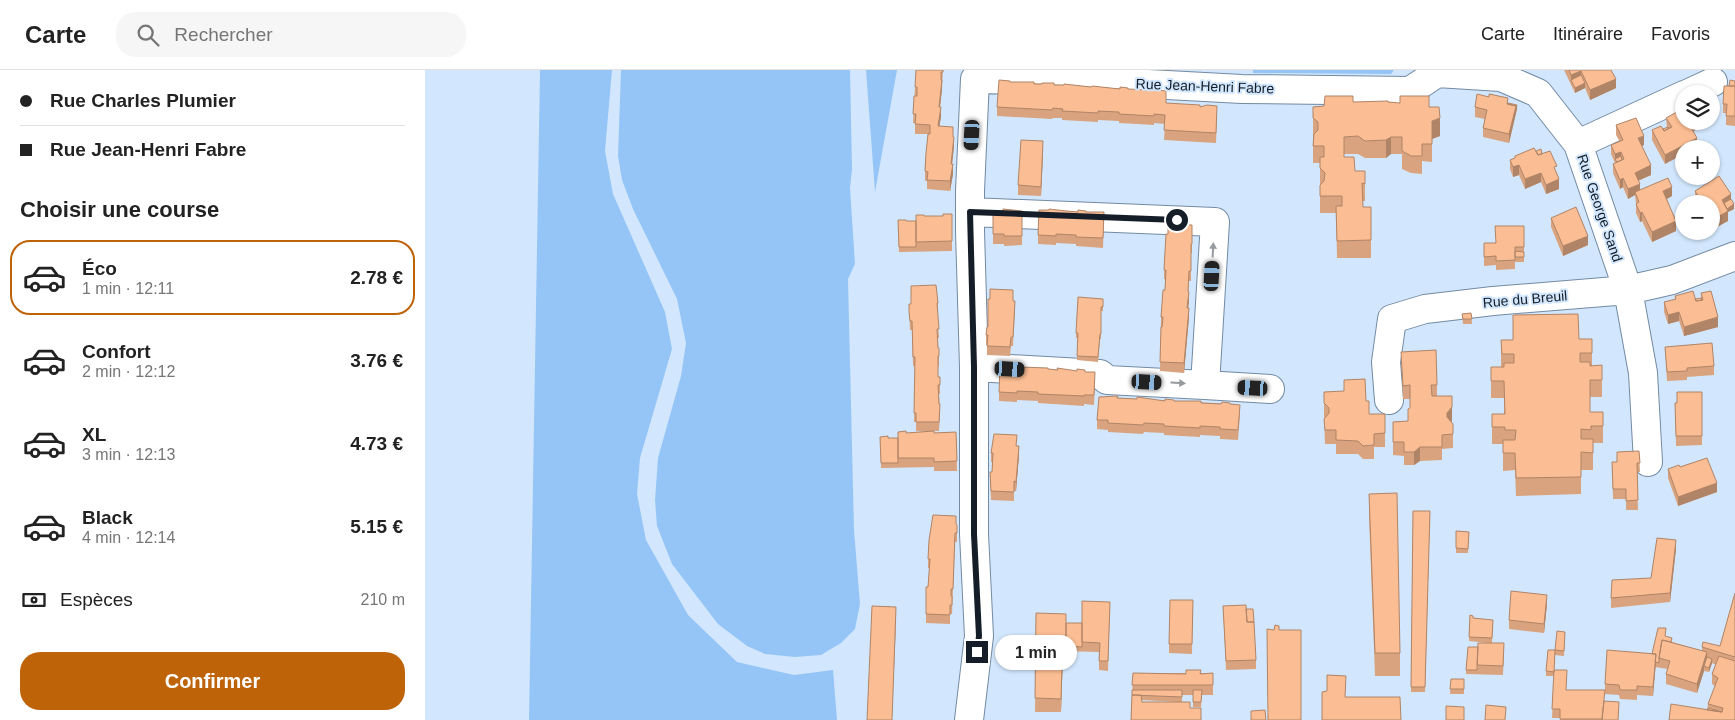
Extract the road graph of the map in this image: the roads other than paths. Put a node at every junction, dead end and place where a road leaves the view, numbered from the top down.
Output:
1 (1437, 72) edge
2 (1713, 82) dead end
3 (1706, 85) edge
4 (1675, 99) edge
5 (1578, 144) junction
6 (970, 212) junction
7 (1735, 256) edge
8 (1628, 290) junction
9 (974, 367) junction
10 (1205, 385) junction
11 (1269, 388) dead end
12 (1389, 400) dead end
13 (1649, 462) dead end
14 (969, 720) edge

1 - 5 street, Rue George Sand
1 - 6 street, Rue Jean-Henri Fabre
2 - 3 street
4 - 5 street
5 - 8 street, Rue George Sand
6 - 9 street, Rue Jean-Henri Fabre
10 -> 6 street
7 - 8 street, Rue du Breuil
8 - 12 street, Rue du Breuil
8 - 13 street, Rue George Sand
9 -> 10 street
9 - 14 street, Rue Jean-Henri Fabre
10 - 11 street

